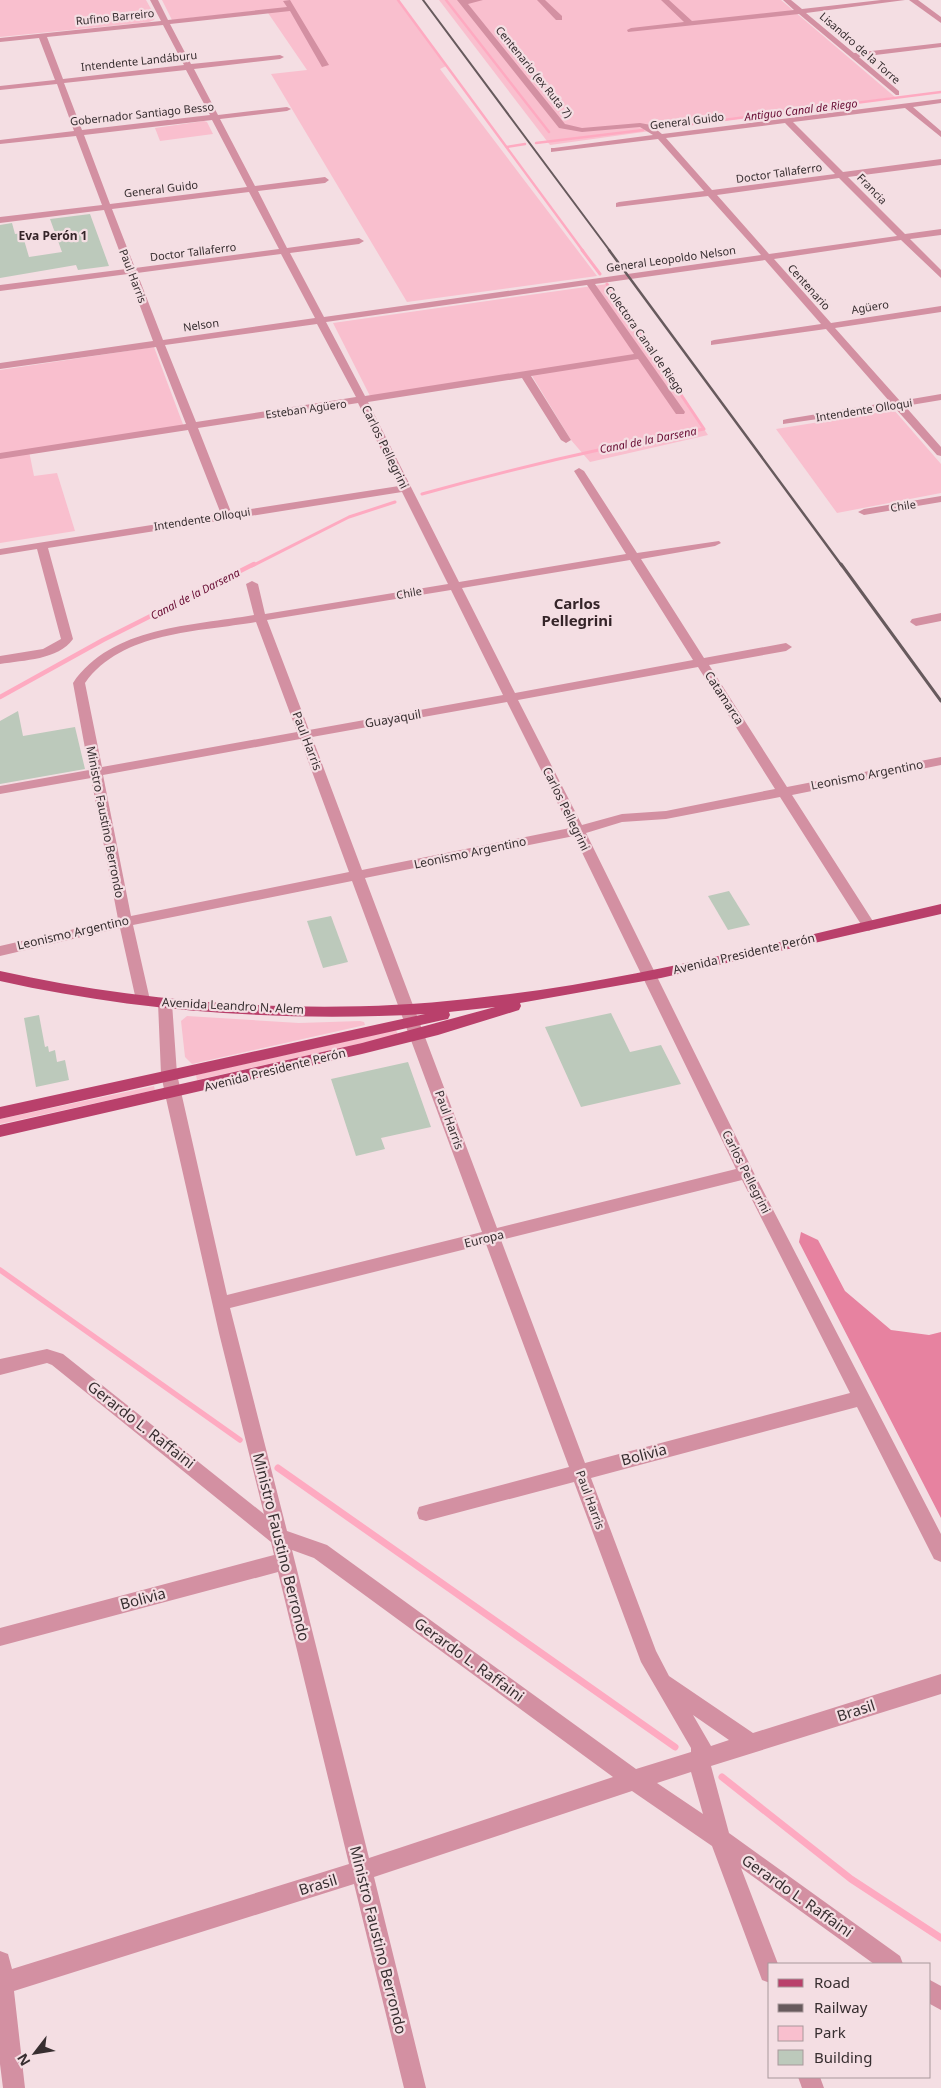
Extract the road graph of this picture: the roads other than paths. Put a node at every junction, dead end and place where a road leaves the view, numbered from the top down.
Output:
1 (154, 0) edge
2 (286, 0) edge
3 (479, 0) edge
4 (541, 0) edge
5 (665, 0) edge
6 (787, 0) edge
7 (901, 0) edge
8 (913, 0) edge
9 (462, 1) edge
10 (292, 9) junction
11 (800, 11) junction
12 (559, 18) dead end
13 (941, 21) edge
14 (166, 22) junction
15 (690, 23) junction
16 (630, 30) dead end
17 (42, 35) junction
18 (0, 40) edge
19 (941, 45) edge
20 (852, 56) junction
21 (280, 57) dead end
22 (325, 65) dead end
23 (189, 67) junction
24 (59, 82) junction
25 (0, 88) edge
26 (896, 93) dead end
27 (941, 101) edge
28 (906, 105) junction
29 (287, 109) dead end
30 (214, 118) junction
31 (786, 120) junction
32 (79, 133) junction
33 (941, 135) edge
34 (660, 136) junction
35 (0, 142) edge
36 (554, 150) dead end
37 (941, 162) edge
38 (843, 176) junction
39 (325, 180) dead end
40 (252, 189) junction
41 (711, 194) junction
42 (619, 205) dead end
43 (107, 207) junction
44 (0, 220) edge
45 (941, 232) edge
46 (903, 237) junction
47 (359, 241) dead end
48 (283, 251) junction
49 (766, 257) junction
50 (131, 271) junction
51 (941, 276) edge
52 (589, 282) junction
53 (0, 288) edge
54 (405, 308) joint
55 (941, 309) edge
56 (320, 320) junction
57 (828, 326) junction
58 (159, 343) junction
59 (714, 343) dead end
60 (641, 356) junction
61 (0, 366) edge
62 (525, 375) junction
63 (941, 397) edge
64 (362, 400) junction
65 (896, 404) junction
66 (680, 412) dead end
67 (787, 422) dead end
68 (192, 426) junction
69 (566, 440) dead end
70 (941, 453) edge
71 (0, 456) edge
72 (579, 471) dead end
73 (405, 488) junction
74 (941, 499) edge
75 (864, 512) dead end
76 (227, 515) junction
77 (715, 543) dead end
78 (42, 546) junction
79 (0, 552) edge
80 (635, 556) junction
81 (252, 584) dead end
82 (454, 586) junction
83 (941, 617) edge
84 (262, 619) junction
85 (916, 622) dead end
86 (786, 647) dead end
87 (107, 655) joint
88 (0, 660) edge
89 (701, 663) junction
90 (511, 698) junction
91 (305, 736) junction
92 (941, 761) edge
93 (95, 774) junction
94 (0, 790) edge
95 (784, 790) junction
96 (577, 832) junction
97 (358, 876) junction
98 (941, 910) edge
99 (125, 922) junction
100 (869, 926) junction
101 (0, 951) edge
102 (650, 975) junction
103 (0, 976) edge
104 (546, 994) junction
105 (143, 1000) junction
106 (165, 1002) junction
107 (412, 1023) junction
108 (169, 1074) junction
109 (173, 1094) junction
110 (0, 1113) edge
111 (0, 1131) edge
112 (746, 1173) junction
113 (492, 1237) junction
114 (222, 1303) junction
115 (0, 1367) edge
116 (862, 1398) junction
117 (580, 1471) junction
118 (426, 1513) dead end
119 (279, 1537) junction
120 (941, 1553) edge
121 (285, 1561) junction
122 (0, 1637) edge
123 (660, 1680) junction
124 (941, 1684) edge
125 (751, 1743) junction
126 (701, 1759) junction
127 (634, 1780) junction
128 (722, 1844) junction
129 (361, 1871) junction
130 (891, 1963) edge
131 (768, 1967) edge
132 (1, 1977) edge
133 (14, 2088) edge
134 (414, 2088) edge

1 - 14 street
2 - 10 street
3 - 9 street
4 - 12 street
5 - 15 street
6 - 11 street, Lisandro de la Torre
7 - 11 street
8 - 13 street
9 - 34 street, Centenario (ex Ruta 7)
10 - 14 street, Rufino Barreiro
10 - 22 street
11 - 15 street
11 - 20 street, Lisandro de la Torre
14 - 17 street, Rufino Barreiro
14 - 23 street, Carlos Pellegrini
15 - 16 street
17 - 18 street, Rufino Barreiro
17 - 24 street, Paul Harris
19 - 20 street
20 - 26 street, Lisandro de la Torre
21 - 23 street, Intendente Landáburu
23 - 24 street, Intendente Landáburu
23 - 30 street, Carlos Pellegrini
24 - 25 street, Intendente Landáburu
24 - 32 street, Paul Harris
27 - 28 street, General Guido
28 - 31 street, General Guido
28 - 33 street
29 - 30 street, Gobernador Santiago Besso
30 - 32 street, Gobernador Santiago Besso
30 - 40 street, Carlos Pellegrini
31 - 34 street, General Guido
31 - 38 street, Francia
32 - 35 street, Gobernador Santiago Besso
32 - 43 street, Paul Harris
34 - 36 street, General Guido
34 - 41 street, Centenario
37 - 38 street, Doctor Tallaferro
38 - 41 street, Doctor Tallaferro
38 - 46 street, Francia
39 - 40 street, General Guido
40 - 43 street, General Guido
40 - 48 street, Carlos Pellegrini
41 - 42 street, Doctor Tallaferro
41 - 49 street, Centenario
43 - 44 street, General Guido
43 - 50 street, Paul Harris
45 - 46 street, General Leopoldo Nelson
46 - 49 street, General Leopoldo Nelson
46 - 51 street, Francia
47 - 48 street, Doctor Tallaferro
48 - 50 street, Doctor Tallaferro
48 - 56 street, Carlos Pellegrini
49 - 52 street, General Leopoldo Nelson
49 - 57 street, Centenario
50 - 53 street, Doctor Tallaferro
50 - 58 street, Paul Harris
52 - 54 street, General Leopoldo Nelson
52 - 60 street, Colectora Canal de Riego
54 - 56 street, Nelson
55 - 57 street, Agüero
56 - 58 street, Nelson
56 - 64 street, Carlos Pellegrini
57 - 59 street, Agüero
57 - 65 street, Centenario
58 - 61 street, Nelson
58 - 68 street, Paul Harris
60 - 62 street, Esteban Agüero
60 - 66 street, Colectora Canal de Riego
62 - 64 street, Esteban Agüero
62 - 69 street
63 - 65 street, Intendente Olloqui
64 - 68 street, Esteban Agüero
64 - 73 street, Carlos Pellegrini
65 - 67 street, Intendente Olloqui
65 - 70 street, Centenario
68 - 71 street, Esteban Agüero
68 - 76 street, Paul Harris
72 - 80 street, Catamarca
73 - 76 street, Intendente Olloqui
73 - 82 street, Carlos Pellegrini
74 - 75 street, Chile
76 - 78 street, Intendente Olloqui
77 - 80 street, Chile
78 - 79 street, Intendente Olloqui
78 - 88 street
80 - 82 street, Chile
80 - 89 street, Catamarca
81 - 84 street, Paul Harris
82 - 84 street, Chile
82 - 90 street, Carlos Pellegrini
83 - 85 street
84 - 87 street, Chile
84 - 91 street, Paul Harris
86 - 89 street, Guayaquil
87 - 93 street, Ministro Faustino Berrondo
89 - 90 street, Guayaquil
89 - 95 street, Catamarca
90 - 91 street, Guayaquil
90 - 96 street, Carlos Pellegrini
91 - 93 street, Guayaquil
91 - 97 street, Paul Harris
92 - 95 street, Leonismo Argentino
93 - 94 street, Guayaquil
93 - 99 street, Ministro Faustino Berrondo
95 - 96 street, Leonismo Argentino
95 - 100 street, Catamarca
96 - 97 street, Leonismo Argentino
96 - 102 street, Carlos Pellegrini
97 - 99 street, Leonismo Argentino
97 - 107 street, Paul Harris
98 - 100 main road, Avenida Presidente Perón
99 - 101 street, Leonismo Argentino
99 - 105 street, Ministro Faustino Berrondo
100 - 102 main road, Avenida Presidente Perón
102 - 104 main road, Avenida Presidente Perón
102 - 112 street, Carlos Pellegrini
103 - 105 main road, Avenida Leandro N. Alem
104 - 107 main road, Avenida Presidente Perón
104 - 107 main road, Avenida Presidente Perón
105 - 106 main road, Avenida Leandro N. Alem
106 - 107 main road, Avenida Leandro N. Alem
106 - 108 street, Ministro Faustino Berrondo
107 - 108 main road, Avenida Presidente Perón
107 - 109 main road, Avenida Presidente Perón
107 - 113 street, Paul Harris
108 - 109 street, Ministro Faustino Berrondo
108 - 110 main road, Avenida Presidente Perón
109 - 111 main road, Avenida Presidente Perón
109 - 114 street, Ministro Faustino Berrondo
112 - 113 street, Europa
112 - 116 street, Carlos Pellegrini
113 - 114 street, Europa
113 - 117 street, Paul Harris
114 - 119 street, Ministro Faustino Berrondo
115 - 119 street, Gerardo L. Raffaini
116 - 117 street, Bolivia
116 - 120 street, Carlos Pellegrini
117 - 118 street, Bolivia
117 - 123 street, Paul Harris
119 - 121 street, Ministro Faustino Berrondo
119 - 127 street, Gerardo L. Raffaini
121 - 122 street, Bolivia
121 - 129 street, Ministro Faustino Berrondo
123 - 125 street
123 - 126 street, Paul Harris
124 - 125 street, Brasil
125 - 126 street, Brasil
126 - 127 street, Brasil
126 - 128 street, Paul Harris
127 - 128 street, Gerardo L. Raffaini
127 - 129 street, Brasil
128 - 130 street, Gerardo L. Raffaini
128 - 131 street
129 - 132 street, Brasil
129 - 134 street, Ministro Faustino Berrondo
132 - 133 street

